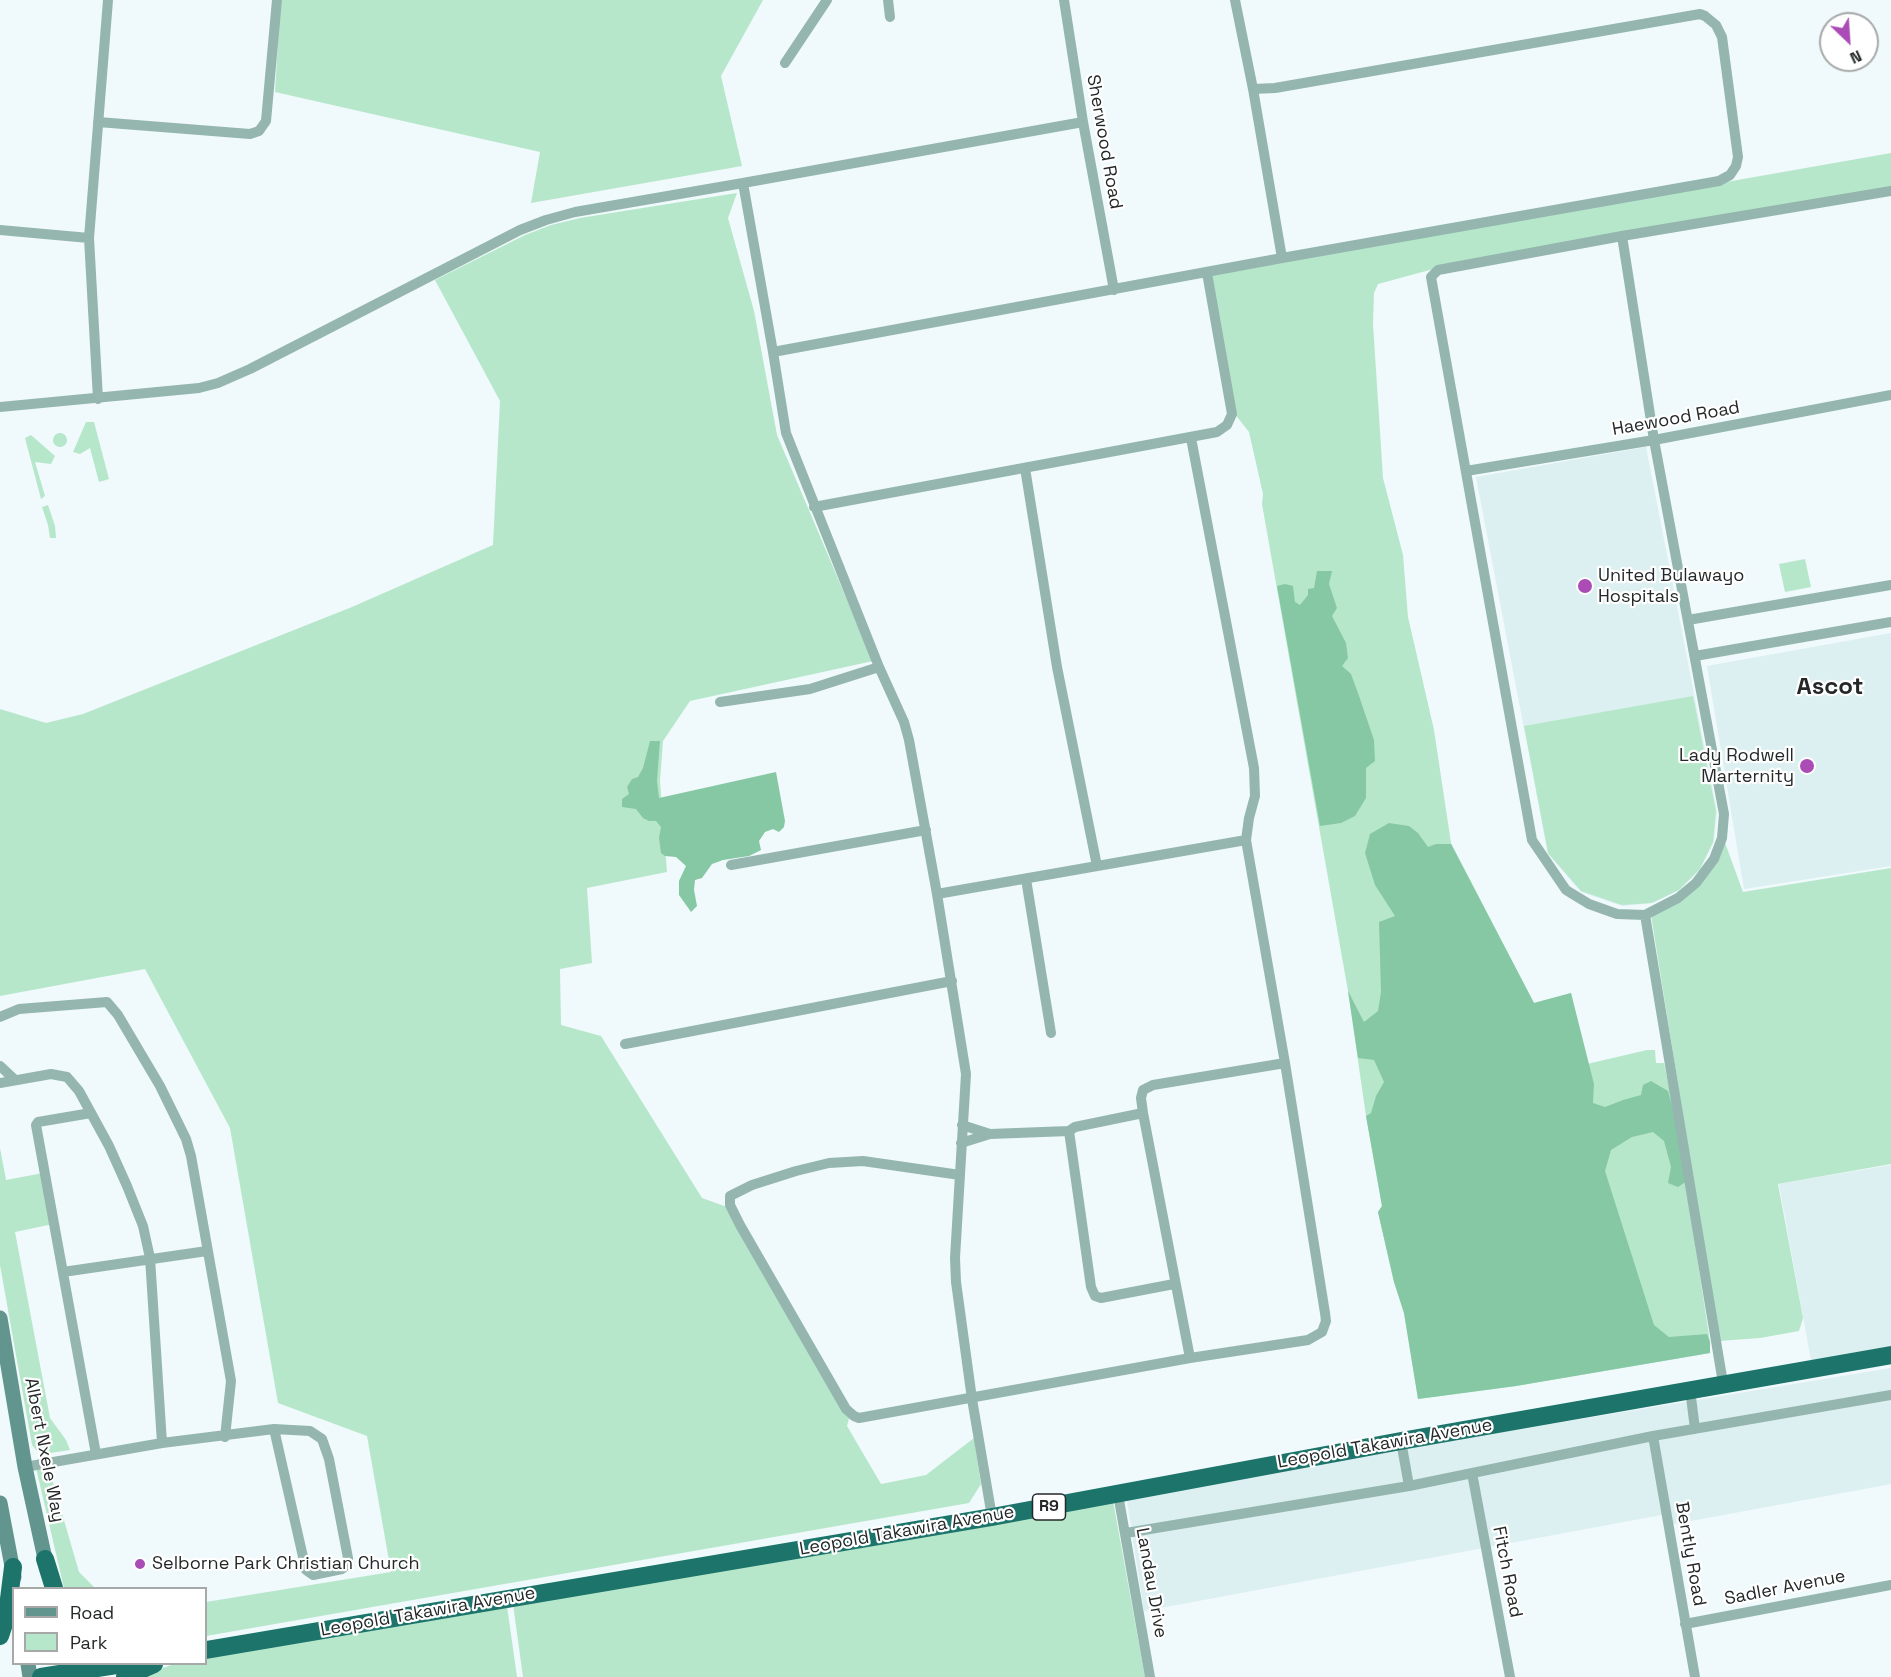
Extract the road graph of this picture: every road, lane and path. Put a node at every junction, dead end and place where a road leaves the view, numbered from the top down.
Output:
1 (108, 0) edge
2 (277, 0) edge
3 (827, 0) edge
4 (888, 0) edge
5 (1064, 0) edge
6 (1235, 0) edge
7 (890, 18) dead end
8 (785, 63) dead end
9 (1253, 89) junction
10 (98, 122) junction
11 (1083, 123) junction
12 (743, 183) junction
13 (1891, 191) edge
14 (0, 230) edge
15 (1622, 236) junction
16 (89, 238) junction
17 (1282, 258) junction
18 (1207, 273) junction
19 (1114, 290) junction
20 (773, 352) junction
21 (1891, 395) edge
22 (98, 399) junction
23 (0, 407) edge
24 (1191, 438) junction
25 (1654, 440) junction
26 (1025, 468) junction
27 (1466, 471) junction
28 (814, 507) junction
29 (1891, 585) edge
30 (1688, 621) junction
31 (1891, 622) edge
32 (1695, 656) junction
33 (879, 667) junction
34 (720, 702) dead end
35 (926, 830) junction
36 (1246, 840) junction
37 (731, 865) dead end
38 (1096, 866) junction
39 (1026, 879) junction
40 (937, 894) junction
41 (1645, 915) junction
42 (952, 981) junction
43 (0, 1017) edge
44 (1051, 1033) dead end
45 (625, 1044) dead end
46 (1285, 1063) junction
47 (0, 1066) edge
48 (15, 1080) junction
49 (0, 1083) edge
50 (91, 1113) junction
51 (1143, 1113) junction
52 (962, 1125) junction
53 (1069, 1131) junction
54 (990, 1134) junction
55 (961, 1143) junction
56 (960, 1175) junction
57 (207, 1251) junction
58 (150, 1258) junction
59 (63, 1272) junction
60 (1174, 1284) junction
61 (0, 1318) edge
62 (1891, 1355) edge
63 (1190, 1358) junction
64 (1724, 1383) junction
65 (1690, 1389) junction
66 (1891, 1395) edge
67 (972, 1399) junction
68 (274, 1429) junction
69 (1695, 1429) junction
70 (1653, 1436) junction
71 (225, 1437) junction
72 (1401, 1441) junction
73 (162, 1443) junction
74 (96, 1454) junction
75 (26, 1467) junction
76 (1472, 1473) junction
77 (1409, 1486) junction
78 (1119, 1494) junction
79 (0, 1503) edge
80 (992, 1517) junction
81 (1126, 1533) junction
82 (45, 1559) joint
83 (13, 1567) junction
84 (1891, 1585) edge
85 (16, 1587) edge
86 (52, 1587) edge
87 (1685, 1624) junction
88 (0, 1636) edge
89 (207, 1650) edge
90 (115, 1665) edge
91 (152, 1665) edge
92 (65, 1671) edge
93 (41, 1677) edge
94 (125, 1677) edge
95 (1150, 1677) edge
96 (1510, 1677) edge
97 (1695, 1677) edge

1 - 10 street
2 - 10 street
3 - 8 street
4 - 7 street
5 - 11 street, Sherwood Road
6 - 9 street
9 - 17 street
9 - 17 street
10 - 16 street
11 - 12 street
11 - 19 street, Sherwood Road
12 - 20 street
12 - 22 street
13 - 15 street
14 - 16 street
15 - 25 street
15 - 27 street
16 - 22 street
17 - 18 street
18 - 19 street
18 - 24 street
19 - 20 street
20 - 28 street
21 - 25 street, Haewood Road
22 - 23 street
24 - 26 street
24 - 36 street
25 - 27 street, Haewood Road
25 - 30 street
26 - 28 street
26 - 38 street
27 - 41 street
28 - 33 street
29 - 30 street
30 - 32 street
31 - 32 street
32 - 41 street
33 - 34 street
33 - 35 street
35 - 37 street
35 - 40 street
36 - 38 street
36 - 46 street
38 - 39 street
39 - 40 street
39 - 44 street
40 - 42 street
41 - 64 street
42 - 45 street
42 - 52 street
43 - 57 street
46 - 51 street
46 - 63 street
47 - 48 street
48 - 49 street
48 - 50 street
50 - 58 street
50 - 59 street
51 - 53 street
51 - 60 street
52 - 54 street
52 - 55 street
53 - 54 street
53 - 60 street
54 - 55 street
55 - 56 street
56 - 67 street
56 - 67 street
57 - 58 street
57 - 71 street
58 - 59 street
58 - 73 street
59 - 74 street
60 - 63 street
61 - 75 main road, Albert Nxele Way
62 - 64 highway, Leopold Takawira Avenue / R9
63 - 67 street
64 - 65 highway, Leopold Takawira Avenue / R9
65 - 69 street
65 - 72 highway, Leopold Takawira Avenue / R9
66 - 69 street
67 - 80 street
68 - 68 street
68 - 71 street
69 - 70 street
70 - 76 street
70 - 87 street, Bently Road
71 - 73 street
72 - 77 street
72 - 78 highway, Leopold Takawira Avenue / R9
73 - 74 street
74 - 75 street
75 - 82 main road, Albert Nxele Way
76 - 77 street
76 - 96 street, Fitch Road
77 - 81 street
78 - 80 highway, Leopold Takawira Avenue / R9
78 - 81 street, Landau Drive
79 - 83 main road
80 - 89 highway, Leopold Takawira Avenue / R9
81 - 95 street, Landau Drive
82 - 86 highway
83 - 85 main road
83 - 88 highway
84 - 87 street, Sadler Avenue
87 - 97 street, Bently Road
90 - 92 highway
91 - 94 highway
92 - 93 highway

